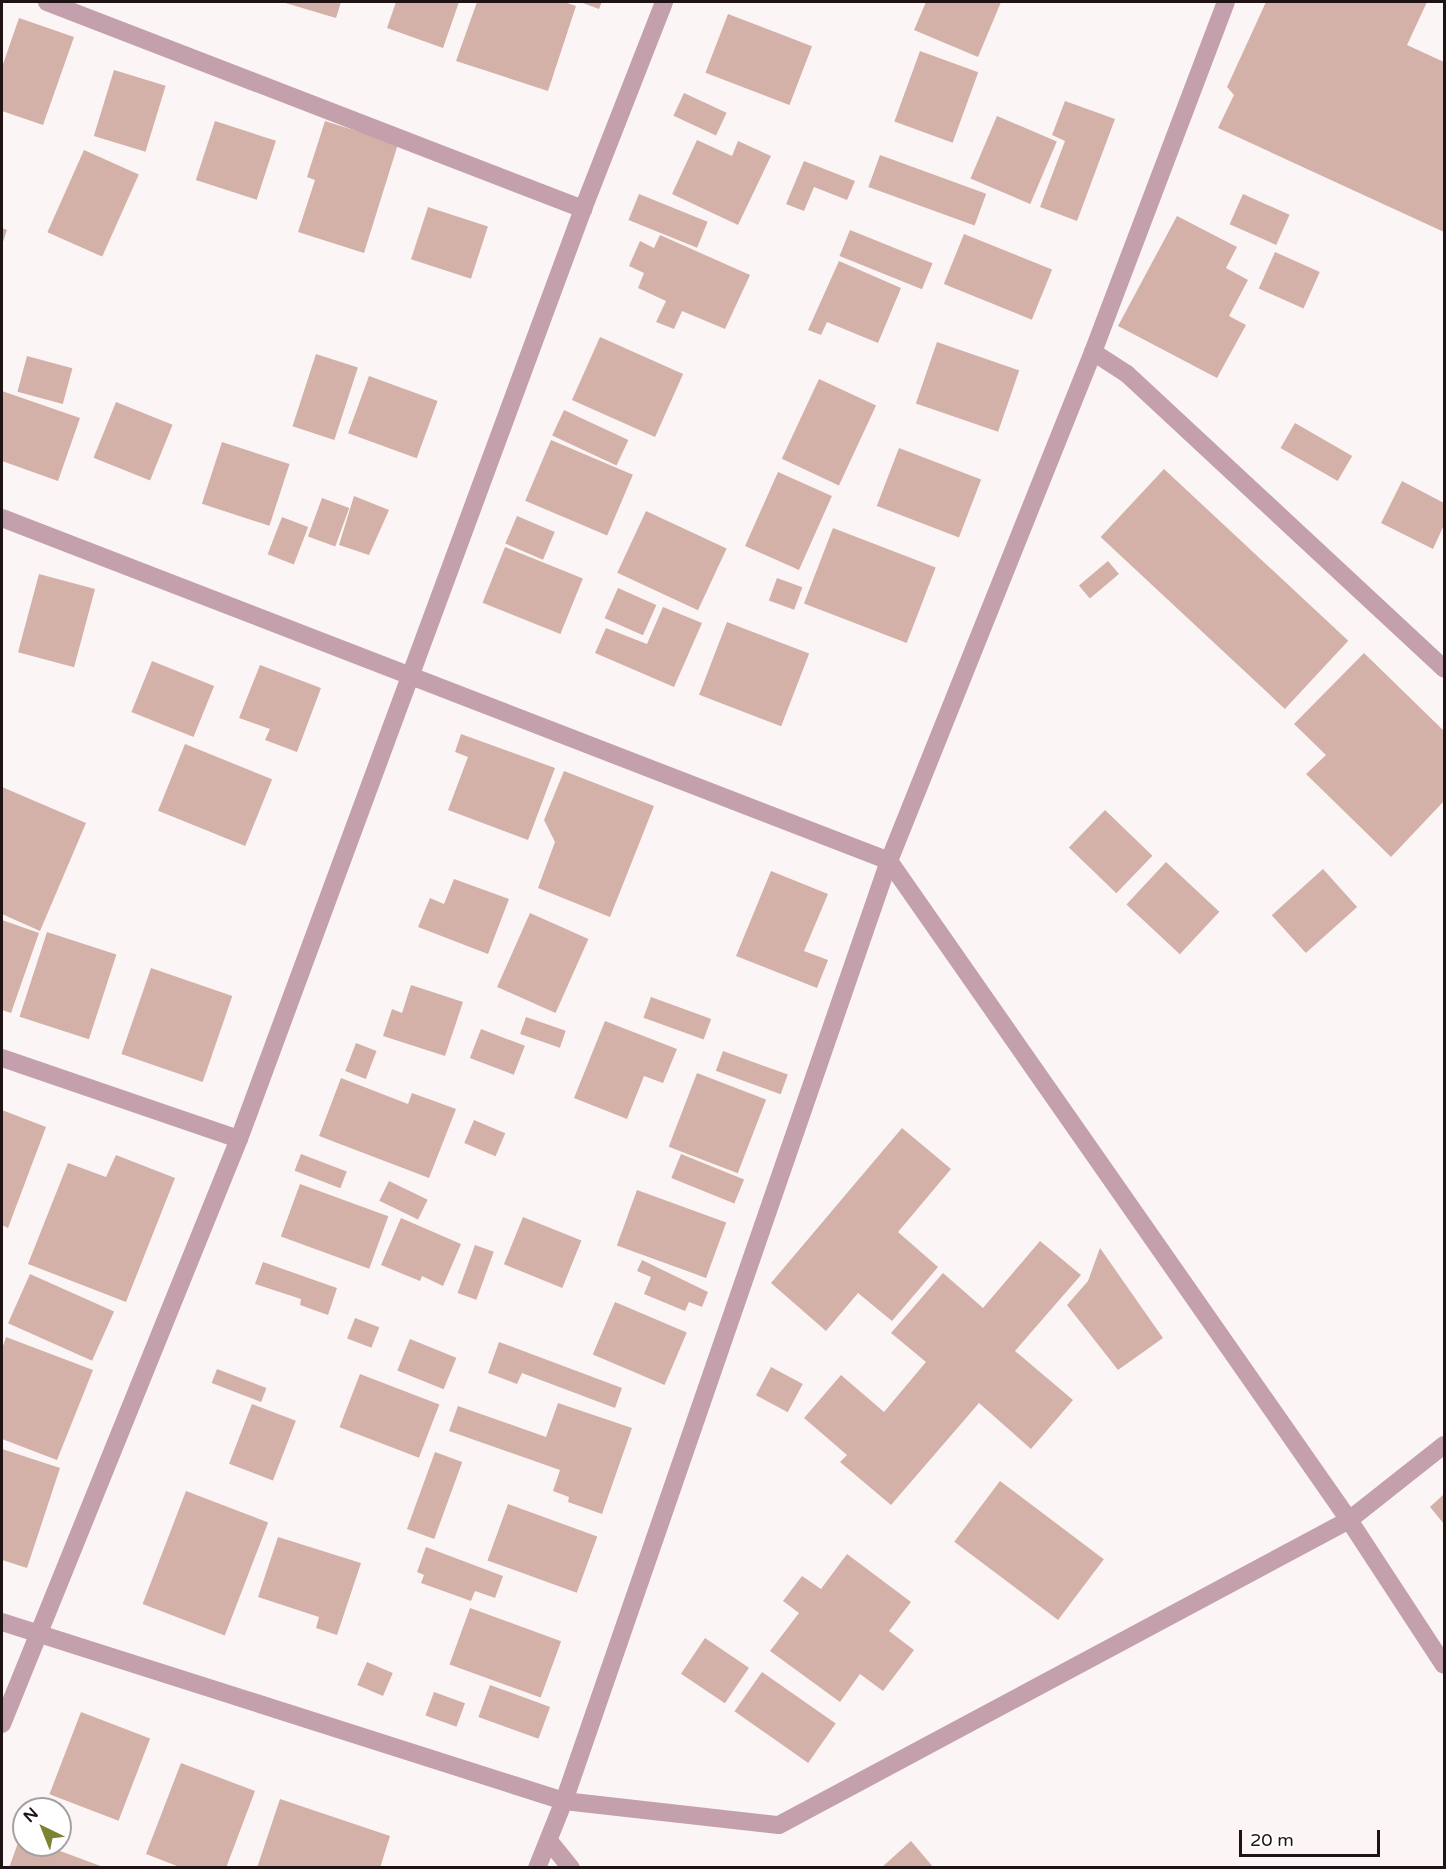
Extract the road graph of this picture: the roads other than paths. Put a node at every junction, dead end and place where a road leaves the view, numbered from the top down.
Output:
1 (47, 2) edge
2 (664, 2) edge
3 (1226, 2) edge
4 (583, 209) junction
5 (1093, 352) junction
6 (2, 518) edge
7 (1444, 669) edge
8 (410, 676) junction
9 (889, 861) junction
10 (2, 1058) edge
11 (239, 1139) junction
12 (1444, 1445) edge
13 (1349, 1520) junction
14 (2, 1622) edge
15 (36, 1635) junction
16 (1444, 1665) edge
17 (2, 1724) edge
18 (564, 1801) junction
19 (549, 1841) junction
20 (537, 1868) edge
21 (571, 1868) edge

1 - 4 street
2 - 4 street
3 - 5 street
4 - 8 street
5 - 7 street
5 - 9 street
6 - 8 street
8 - 9 street
8 - 11 street
9 - 13 street
9 - 18 street
10 - 11 street
11 - 15 street
12 - 13 street
13 - 16 street
13 - 18 street
14 - 15 street
15 - 17 street
15 - 18 street
18 - 19 street
19 - 20 street
19 - 21 street

